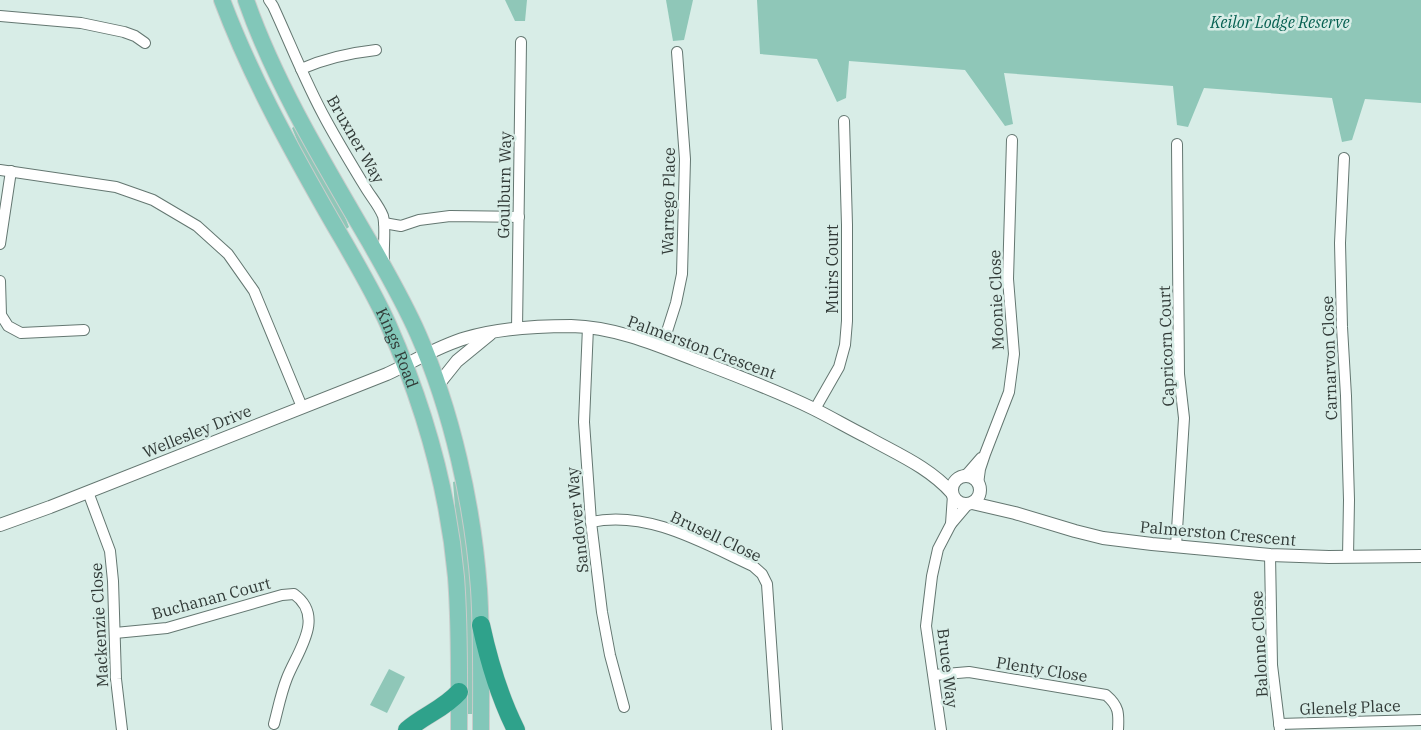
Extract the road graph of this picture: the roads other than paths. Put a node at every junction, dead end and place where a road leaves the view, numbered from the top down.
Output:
1 (222, 0) edge
2 (246, 0) edge
3 (269, 0) edge
4 (0, 16) edge
5 (521, 42) dead end
6 (145, 43) dead end
7 (376, 50) dead end
8 (677, 52) dead end
9 (301, 69) junction
10 (844, 121) dead end
11 (1012, 140) dead end
12 (1177, 144) dead end
13 (1344, 158) dead end
14 (0, 170) edge
15 (11, 171) junction
16 (519, 217) junction
17 (384, 223) junction
18 (0, 244) edge
19 (384, 267) junction
20 (0, 281) edge
21 (588, 327) junction
22 (516, 329) junction
23 (84, 330) dead end
24 (492, 332) junction
25 (662, 347) junction
26 (426, 354) junction
27 (405, 365) junction
28 (438, 386) junction
29 (302, 407) junction
30 (815, 409) junction
31 (985, 454) junction
32 (922, 467) junction
33 (961, 478) junction
34 (979, 486) junction
35 (88, 492) junction
36 (953, 494) junction
37 (970, 504) junction
38 (1015, 513) junction
39 (591, 522) junction
40 (950, 524) junction
41 (0, 525) edge
42 (1176, 546) junction
43 (1270, 555) junction
44 (1421, 556) edge
45 (1348, 557) junction
46 (480, 625) junction
47 (115, 633) junction
48 (934, 675) junction
49 (459, 692) junction
50 (624, 707) dead end
51 (1421, 720) edge
52 (274, 724) dead end
53 (1279, 727) edge
54 (122, 730) edge
55 (407, 730) edge
56 (459, 730) edge
57 (481, 730) edge
58 (516, 730) edge
59 (777, 730) edge
60 (941, 730) edge
61 (1118, 730) edge

1 - 27 main road, Kings Road
2 - 19 main road, Kings Road
3 - 9 street, Bruxner Way
4 - 6 street
5 - 16 street, Goulburn Way
7 - 9 street
8 - 25 street, Warrego Place
9 - 17 street, Bruxner Way
10 - 30 street, Muirs Court
11 - 31 street, Moonie Close
12 - 42 street, Capricorn Court
13 - 45 street, Carnarvon Close
14 - 15 street
15 - 18 street
15 - 29 street
16 - 17 street
16 - 22 street, Goulburn Way
17 - 19 street, Bruxner Way
19 - 26 main road, Kings Road
20 - 23 street
21 - 22 street, Palmerston Crescent
21 - 25 street, Palmerston Crescent
21 - 39 street, Sandover Way
22 - 24 street, Palmerston Crescent
24 - 26 street, Palmerston Crescent
24 - 28 street
25 - 30 street, Palmerston Crescent
26 - 27 street, Palmerston Crescent
26 - 28 main road, Kings Road
27 - 29 street, Wellesley Drive
27 - 49 main road, Kings Road
28 - 46 main road, Kings Road
29 - 35 street, Wellesley Drive
30 - 32 street, Palmerston Crescent
31 - 33 street, Moonie Close
31 - 34 street, Moonie Close
32 - 33 street, Palmerston Crescent
32 - 36 street, Palmerston Crescent
33 - 34 street
33 - 36 street
34 - 37 street
34 - 38 street, Palmerston Crescent
35 - 41 street, Wellesley Drive
35 - 47 street, Mackenzie Close
36 - 37 street
36 - 40 street, Bruce Way
37 - 38 street, Palmerston Crescent
37 - 40 street, Bruce Way
38 - 42 street, Palmerston Crescent
39 - 50 street, Sandover Way
39 - 59 street, Brusell Close
40 - 48 street, Bruce Way
42 - 43 street, Palmerston Crescent
43 - 45 street, Palmerston Crescent
43 - 53 street, Balonne Close
44 - 45 street, Palmerston Crescent
46 - 57 main road, Kings Road
46 - 58 highway
47 - 52 street, Buchanan Court
47 - 54 street, Mackenzie Close
48 - 60 street, Bruce Way
48 - 61 street, Plenty Close
49 - 55 highway
49 - 56 main road, Kings Road
51 - 53 street, Glenelg Place

